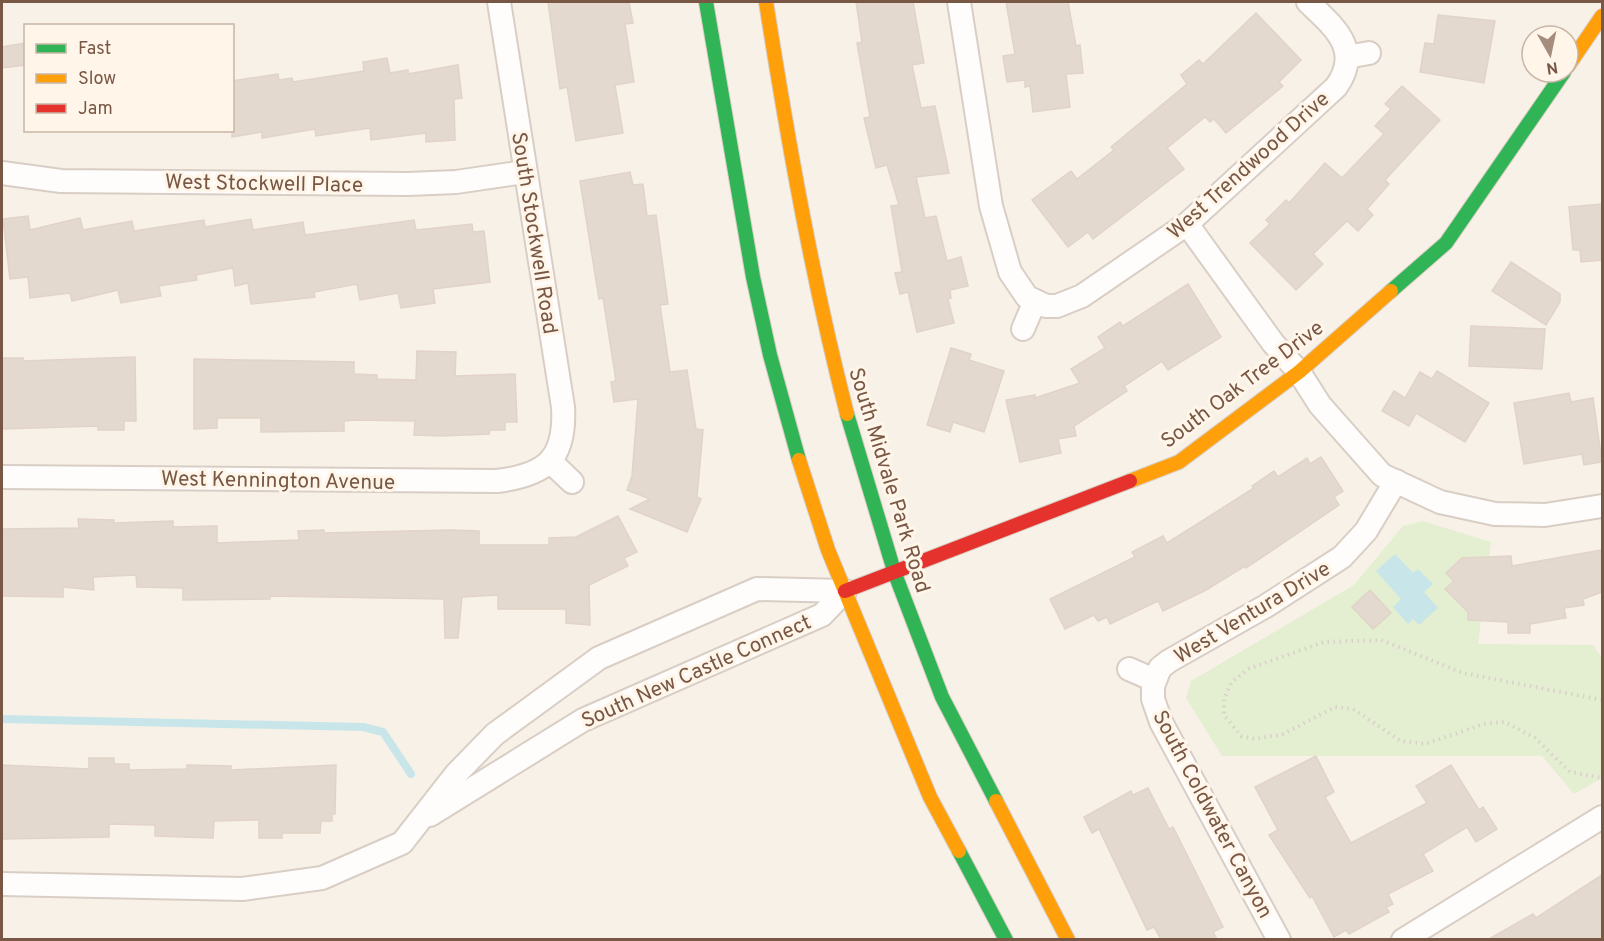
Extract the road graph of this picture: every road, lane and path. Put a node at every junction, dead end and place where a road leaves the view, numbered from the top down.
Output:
1 (499, 2) edge
2 (706, 2) edge
3 (766, 2) edge
4 (959, 2) edge
5 (1308, 2) edge
6 (1602, 16) edge
7 (1580, 48) edge
8 (1369, 54) dead end
9 (1347, 57) junction
10 (1556, 84) edge
11 (525, 172) junction
12 (2, 173) edge
13 (1187, 224) junction
14 (1036, 302) junction
15 (1023, 329) dead end
16 (1299, 372) junction
17 (551, 462) junction
18 (2, 477) edge
19 (1396, 481) junction
20 (572, 482) dead end
21 (1602, 506) edge
22 (895, 574) junction
23 (845, 591) junction
24 (1129, 669) dead end
25 (1154, 683) junction
26 (1602, 700) edge
27 (1602, 777) edge
28 (1602, 817) edge
29 (418, 823) junction
30 (2, 884) edge
31 (1005, 939) edge
32 (1068, 939) edge
33 (1279, 939) edge
34 (1402, 939) edge

1 - 11 street, South Stockwell Road
2 - 23 main road
3 - 22 main road, South Midvale Park Road
4 - 14 street
5 - 9 street
6 - 7 main road
8 - 9 street
9 - 13 street, West Trendwood Drive
10 - 16 main road, South Oak Tree Drive
11 - 12 street, West Stockwell Place
11 - 17 street, South Stockwell Road
13 - 14 street, West Trendwood Drive
13 - 16 street
14 - 15 street
16 - 19 street
16 - 22 main road, South Oak Tree Drive
17 - 18 street, West Kennington Avenue
17 - 20 street
19 - 21 street
19 - 25 street, West Ventura Drive
22 - 23 main road, South Oak Tree Drive
22 - 32 main road, South Midvale Park Road
23 - 29 street, South New Castle Connect
23 - 29 street, South New Castle Connect
23 - 31 main road
24 - 25 street
25 - 33 street, South Coldwater Canyon
26 - 27 path
28 - 34 street
29 - 30 street, South New Castle Connect

